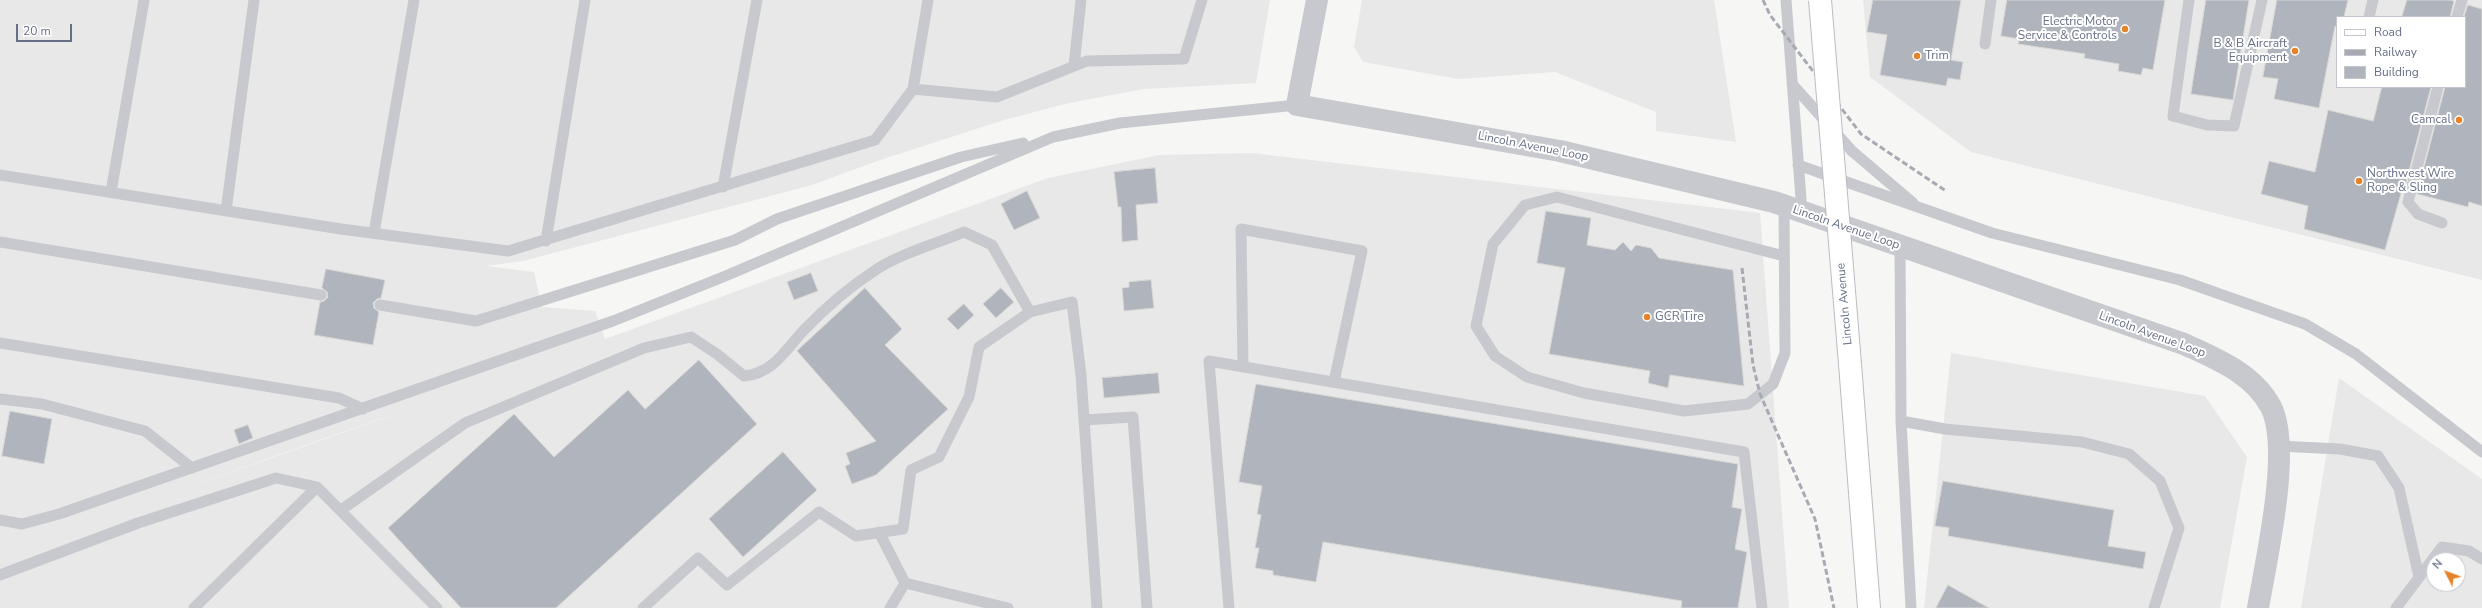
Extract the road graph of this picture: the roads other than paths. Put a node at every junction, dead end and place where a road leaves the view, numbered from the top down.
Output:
1 (144, 0) edge
2 (254, 0) edge
3 (414, 0) edge
4 (585, 0) edge
5 (757, 0) edge
6 (928, 0) edge
7 (1081, 0) edge
8 (1202, 0) edge
9 (1317, 0) edge
10 (1786, 0) edge
11 (1820, 0) edge
12 (1991, 0) edge
13 (2189, 0) edge
14 (2262, 0) edge
15 (2373, 0) edge
16 (2462, 0) edge
17 (2369, 16) edge
18 (2457, 16) edge
19 (1985, 44) dead end
20 (1074, 66) junction
21 (1792, 84) junction
22 (913, 88) junction
23 (2438, 88) edge
24 (1297, 105) junction
25 (1053, 137) junction
26 (1798, 165) junction
27 (0, 175) edge
28 (723, 187) junction
29 (111, 192) junction
30 (1918, 208) junction
31 (1793, 209) junction
32 (226, 211) junction
33 (2442, 223) dead end
34 (374, 234) junction
35 (546, 241) junction
36 (0, 242) edge
37 (1900, 246) junction
38 (1784, 256) junction
39 (321, 295) dead end
40 (380, 305) dead end
41 (1030, 312) junction
42 (0, 344) edge
43 (1243, 367) junction
44 (1334, 382) junction
45 (0, 399) edge
46 (363, 409) junction
47 (1084, 420) junction
48 (1901, 421) junction
49 (2278, 446) junction
50 (2482, 452) edge
51 (192, 468) junction
52 (317, 487) junction
53 (341, 510) junction
54 (0, 520) edge
55 (879, 532) junction
56 (2482, 559) edge
57 (0, 575) edge
58 (2419, 577) junction
59 (905, 583) junction
60 (194, 608) edge
61 (437, 608) edge
62 (643, 608) edge
63 (890, 608) edge
64 (1008, 608) edge
65 (1097, 608) edge
66 (1148, 608) edge
67 (1229, 608) edge
68 (1762, 608) edge
69 (1869, 608) edge
70 (1911, 608) edge
71 (2154, 608) edge
72 (2258, 608) edge
73 (2396, 608) edge

1 - 29 lane
2 - 32 lane
3 - 34 lane
4 - 35 lane
5 - 28 lane
6 - 22 lane
7 - 20 lane
8 - 20 lane
9 - 24 street
10 - 21 lane
11 - 69 street, Lincoln Avenue, bridge
12 - 19 lane
13 - 14 lane
15 - 17 lane
16 - 18 lane
20 - 22 lane
21 - 26 lane
21 - 30 lane
22 - 28 lane
23 - 33 lane
24 - 25 lane
24 - 31 street, Lincoln Avenue Loop
25 - 40 lane
25 - 46 lane
26 - 30 lane
26 - 31 lane
27 - 29 lane
28 - 35 lane
29 - 32 lane
30 - 50 lane
31 - 37 street, Lincoln Avenue Loop
31 - 38 lane
32 - 34 lane
34 - 35 lane
36 - 39 lane
37 - 48 lane
37 - 49 street, Lincoln Avenue Loop
38 - 38 lane
41 - 47 lane
41 - 53 lane
41 - 55 lane
42 - 46 lane
43 - 44 lane
43 - 44 lane
43 - 67 lane
44 - 68 lane
45 - 51 lane
46 - 51 lane
47 - 65 lane
47 - 66 lane
48 - 70 lane
48 - 71 lane
49 - 58 lane
49 - 72 street, Lincoln Avenue Loop
51 - 54 lane
52 - 53 lane
52 - 57 lane
52 - 60 lane
53 - 61 lane
55 - 59 lane
55 - 62 lane
56 - 58 lane
58 - 73 lane
59 - 63 lane
59 - 64 lane

